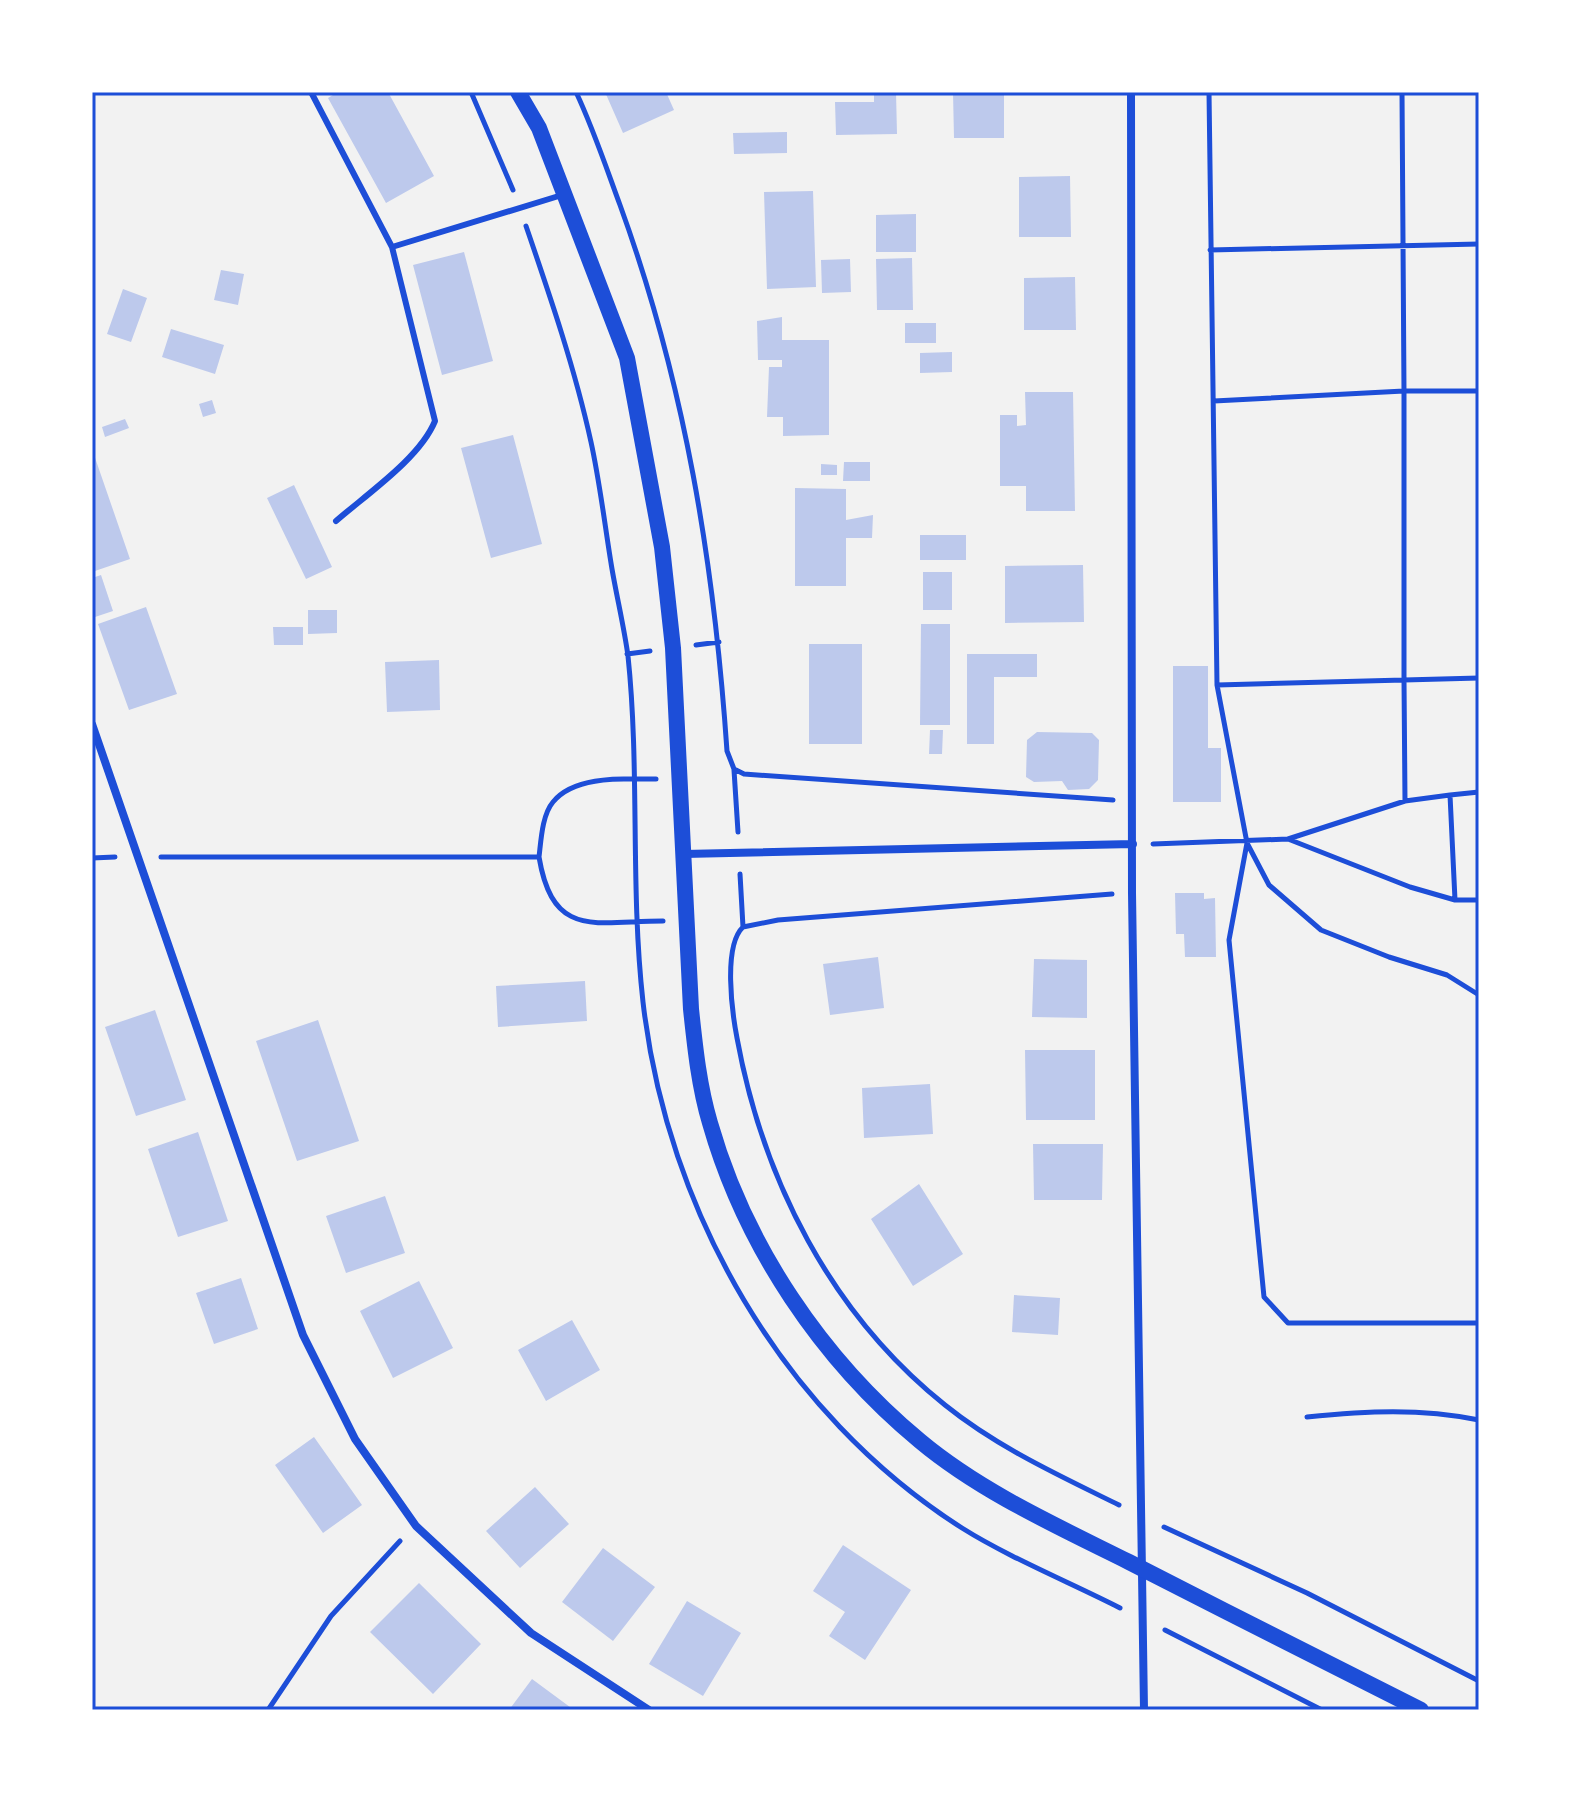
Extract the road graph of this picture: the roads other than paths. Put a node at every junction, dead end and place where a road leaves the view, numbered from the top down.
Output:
1 (311, 92) edge
2 (518, 92) edge
3 (1131, 92) edge
4 (564, 194) junction
5 (392, 247) junction
6 (336, 521) dead end
7 (92, 724) edge
8 (1133, 844) junction
9 (684, 854) junction
10 (649, 1710) edge
11 (1144, 1710) edge
12 (1421, 1710) edge

1 - 5 lane
2 - 4 main road
3 - 8 street
4 - 5 lane
4 - 9 main road
5 - 6 lane
7 - 10 street
8 - 9 street
8 - 11 street
9 - 12 main road

